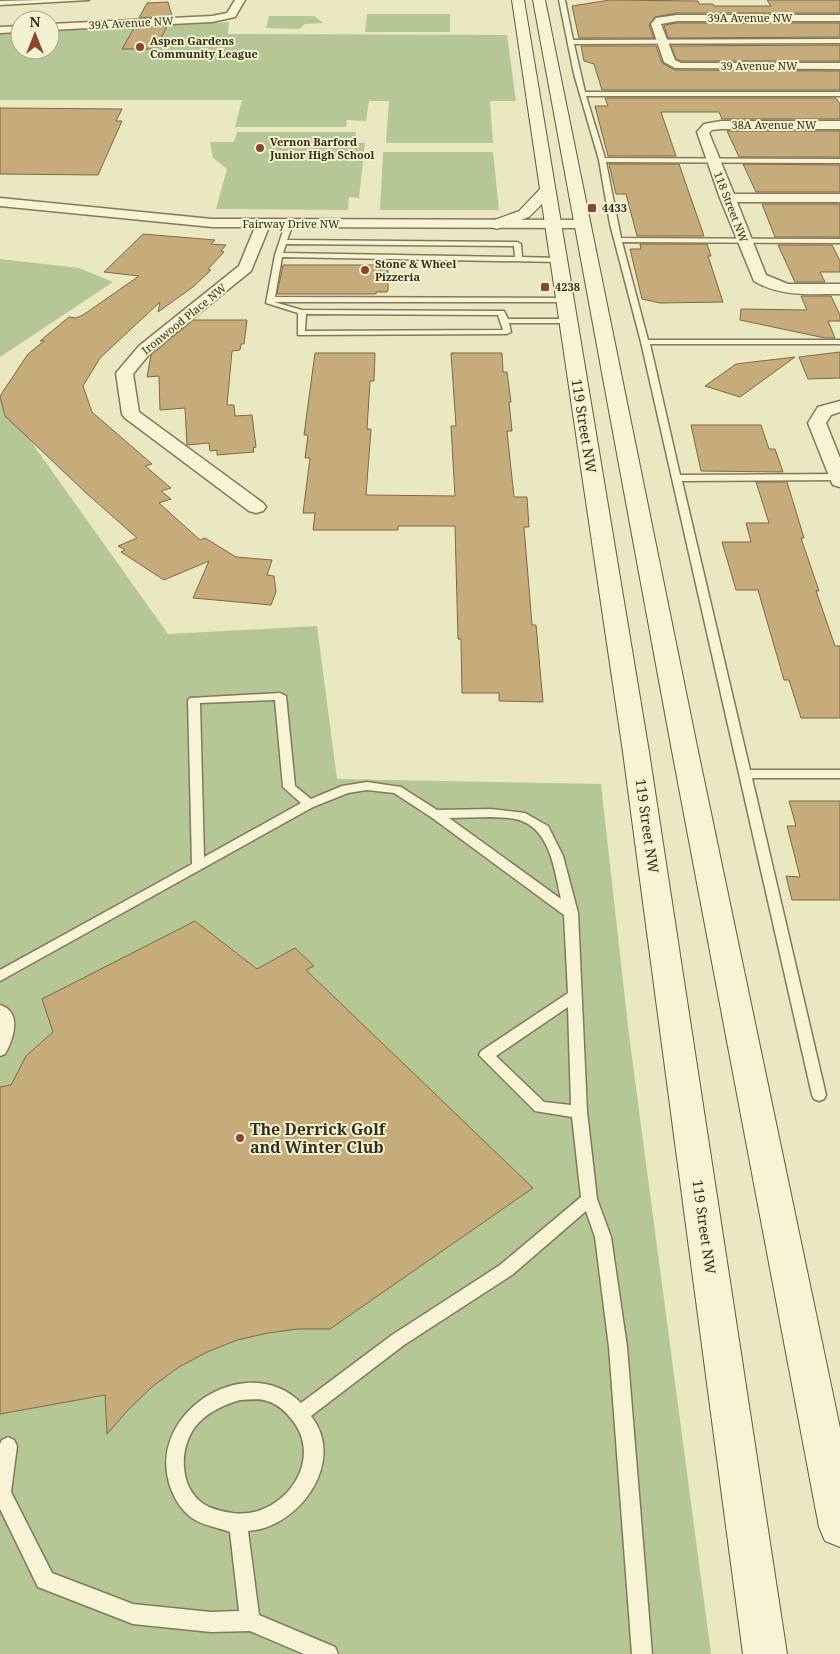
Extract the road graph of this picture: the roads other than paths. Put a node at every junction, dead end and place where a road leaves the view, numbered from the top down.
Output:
1 (86, 0) edge
2 (240, 0) edge
3 (518, 0) edge
4 (539, 0) edge
5 (562, 0) edge
6 (0, 4) edge
7 (840, 18) edge
8 (60, 27) edge
9 (571, 42) junction
10 (663, 42) junction
11 (840, 42) edge
12 (840, 66) edge
13 (582, 94) junction
14 (840, 94) edge
15 (840, 125) edge
16 (708, 127) joint
17 (602, 160) junction
18 (713, 161) junction
19 (840, 161) edge
20 (547, 191) junction
21 (727, 198) junction
22 (840, 198) edge
23 (0, 202) edge
24 (263, 224) junction
25 (289, 224) junction
26 (497, 224) junction
27 (553, 224) junction
28 (583, 224) junction
29 (455, 234) junction
30 (619, 240) junction
31 (744, 240) junction
32 (840, 241) edge
33 (284, 242) junction
34 (279, 255) junction
35 (454, 257) junction
36 (519, 259) junction
37 (558, 260) junction
38 (840, 289) edge
39 (271, 299) junction
40 (566, 311) junction
41 (302, 312) junction
42 (505, 321) junction
43 (645, 342) junction
44 (840, 342) edge
45 (832, 408) edge
46 (676, 478) junction
47 (840, 478) edge
48 (256, 507) dead end
49 (744, 774) junction
50 (840, 774) edge
51 (309, 804) junction
52 (435, 814) junction
53 (198, 867) junction
54 (572, 912) junction
55 (0, 976) edge
56 (575, 995) junction
57 (0, 1010) edge
58 (0, 1050) edge
59 (819, 1095) dead end
60 (579, 1112) junction
61 (589, 1199) junction
62 (300, 1414) junction
63 (8, 1446) dead end
64 (238, 1524) junction
65 (840, 1527) edge
66 (250, 1621) junction
67 (328, 1654) edge
68 (642, 1654) edge
69 (766, 1654) edge

1 - 6 lane
2 - 8 street, 39A Avenue NW
3 - 20 main road, 119 Street NW
4 - 28 main road
5 - 9 lane
7 - 10 street, 39A Avenue NW
9 - 10 lane
9 - 13 lane
10 - 11 lane
10 - 12 street, 39 Avenue NW
13 - 14 lane
13 - 17 lane
15 - 16 street, 38A Avenue NW
16 - 18 street, 118 Street NW
17 - 18 lane
17 - 30 lane
18 - 19 lane
18 - 21 street, 118 Street NW
20 - 26 main road
20 - 27 main road, 119 Street NW
21 - 22 street
21 - 31 street, 118 Street NW
23 - 24 street, Fairway Drive NW
24 - 25 street, Fairway Drive NW
24 - 48 street, Ironwood Place NW
25 - 29 street, Fairway Drive NW
25 - 33 lane
26 - 27 street, Fairway Drive NW
26 - 29 street, Fairway Drive NW
27 - 28 street, Fairway Drive NW
27 - 37 main road, 119 Street NW
28 - 65 main road
29 - 33 lane
29 - 35 lane
29 - 36 lane
30 - 31 lane
30 - 43 lane
31 - 32 lane
31 - 38 street, 118 Street NW
33 - 34 lane
34 - 35 lane
34 - 39 lane
35 - 36 lane
36 - 37 lane
37 - 40 main road, 119 Street NW
39 - 40 lane
39 - 41 lane
40 - 42 lane
40 - 69 main road, 119 Street NW
41 - 42 lane
41 - 42 lane
43 - 44 lane
43 - 46 lane
45 - 47 street
46 - 47 lane
46 - 49 lane
49 - 50 lane
49 - 59 lane
51 - 52 lane
51 - 53 lane
51 - 53 lane
52 - 54 lane
52 - 54 lane
53 - 55 lane
54 - 56 lane
56 - 60 lane
56 - 60 lane
57 - 58 lane
60 - 61 lane
61 - 62 lane
61 - 68 lane
62 - 64 lane
62 - 64 lane
63 - 66 lane
64 - 66 lane
66 - 67 lane

